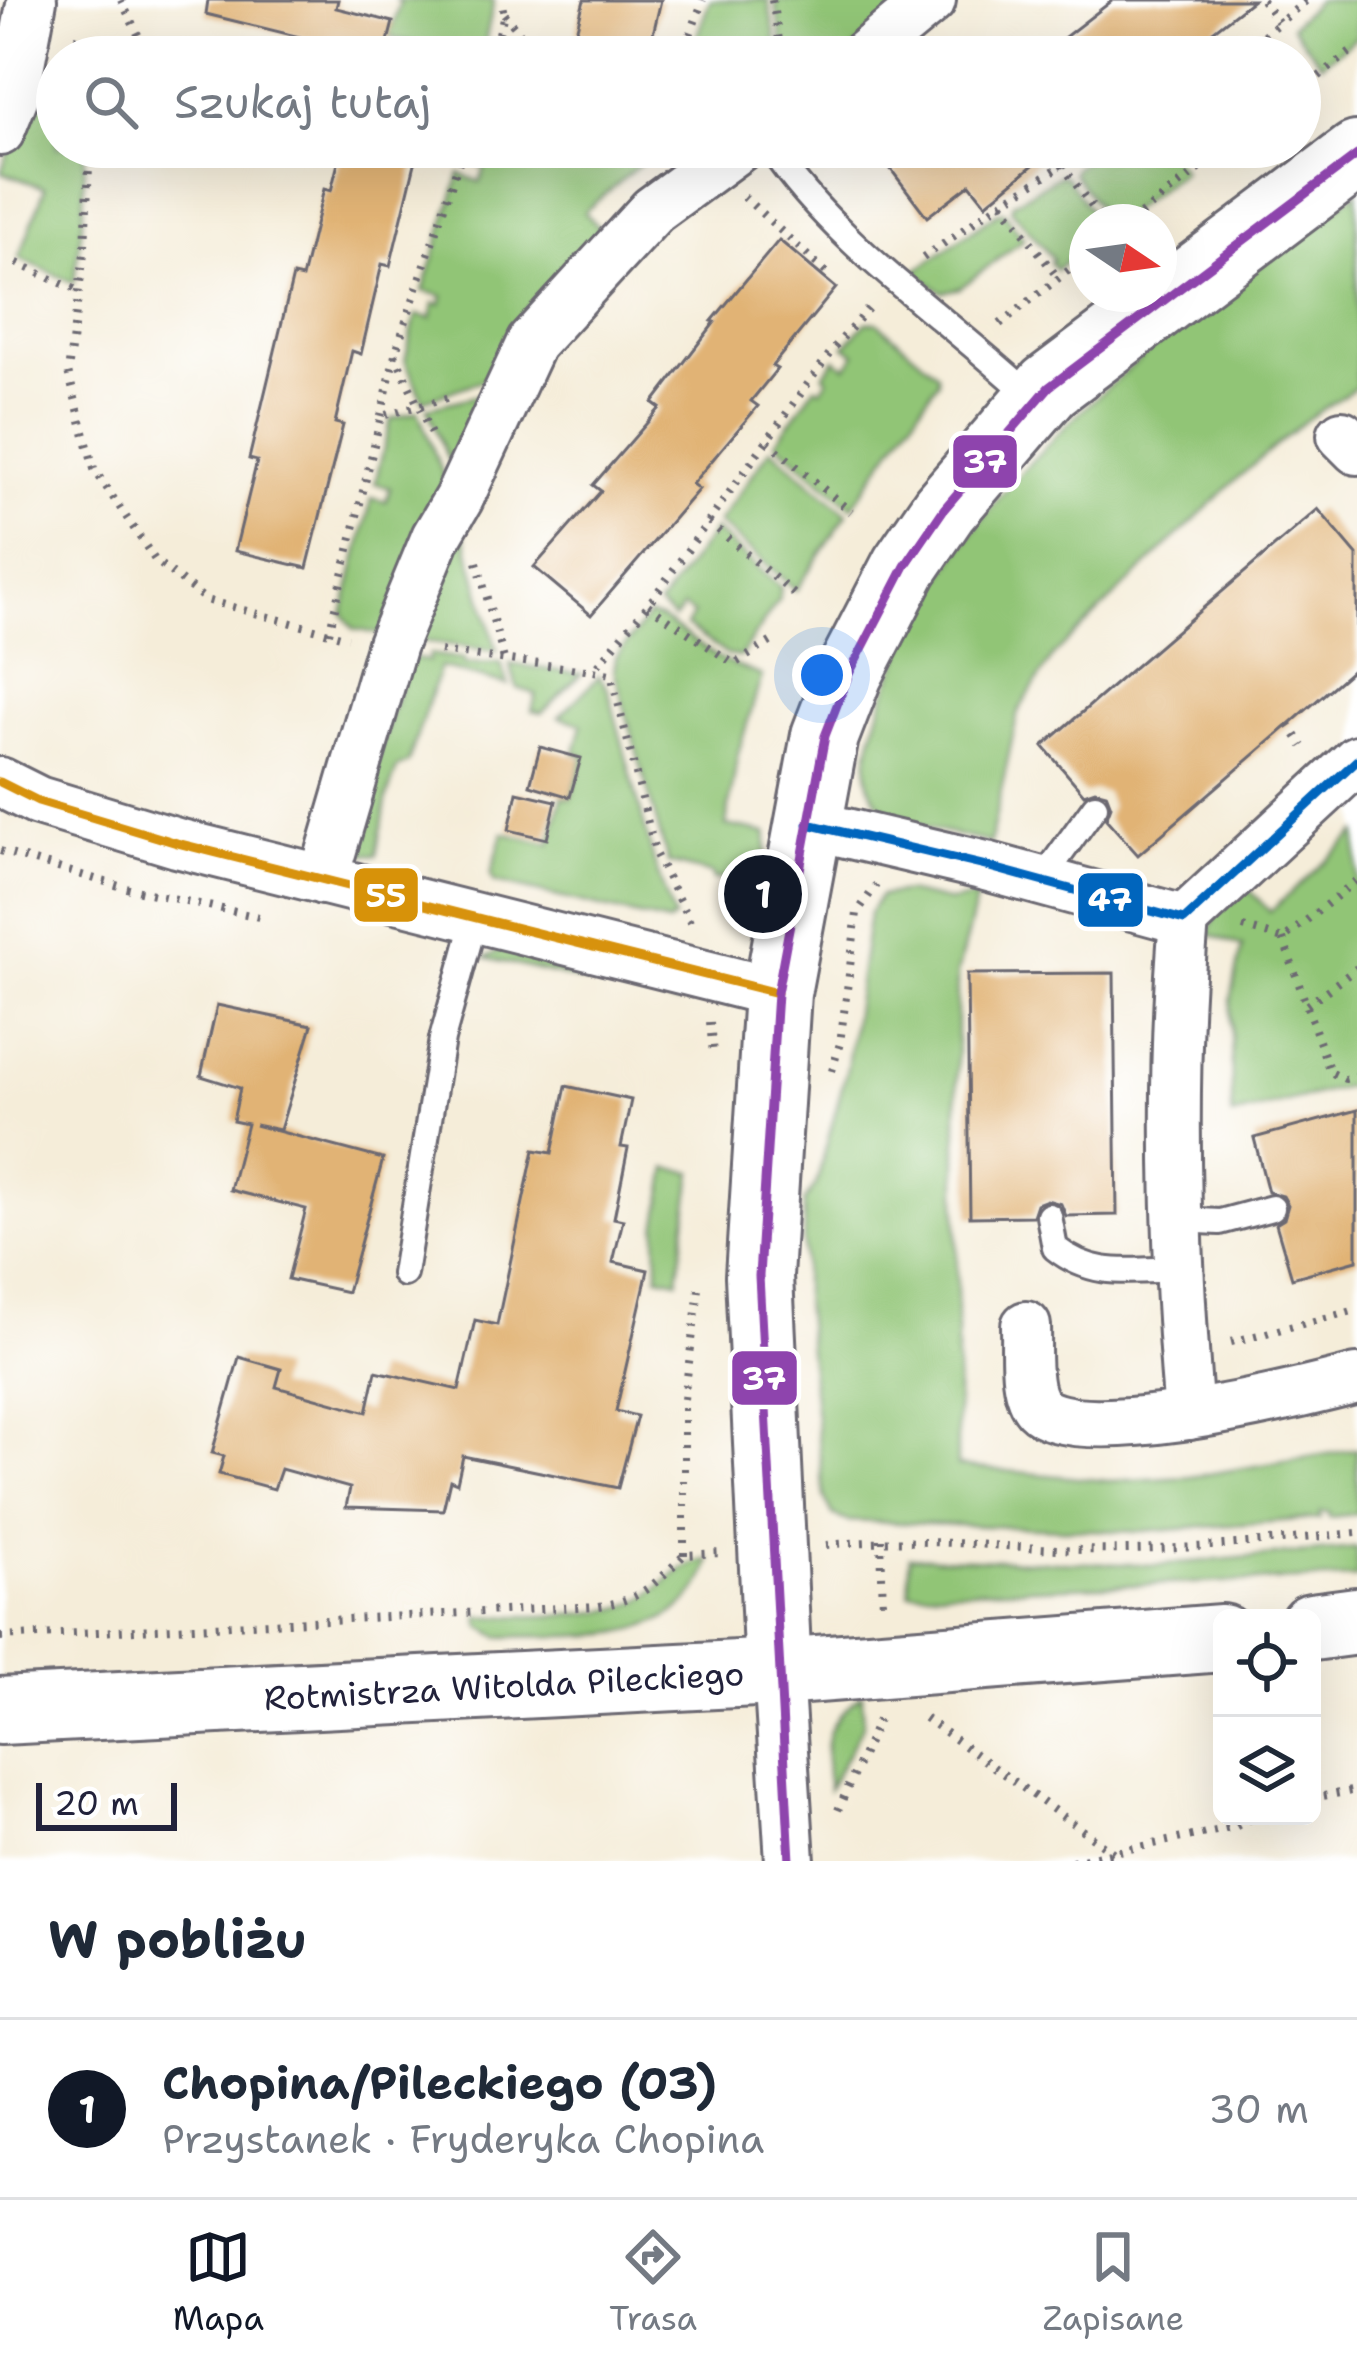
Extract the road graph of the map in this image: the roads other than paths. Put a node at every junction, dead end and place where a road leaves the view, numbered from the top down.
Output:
1 (32, 0) edge
2 (931, 0) edge
3 (887, 36) edge
4 (0, 131) edge
5 (1357, 155) edge
6 (711, 168) edge
7 (784, 168) edge
8 (1036, 401) junction
9 (1334, 759) edge
10 (0, 782) edge
11 (1094, 806) dead end
12 (808, 824) junction
13 (323, 880) junction
14 (1041, 881) junction
15 (476, 916) junction
16 (1203, 920) junction
17 (777, 993) junction
18 (1272, 1208) dead end
19 (1049, 1216) dead end
20 (1178, 1220) junction
21 (1180, 1269) junction
22 (404, 1274) dead end
23 (1026, 1326) dead end
24 (1357, 1379) edge
25 (1189, 1415) junction
26 (1357, 1621) edge
27 (1321, 1626) edge
28 (1213, 1639) edge
29 (778, 1672) junction
30 (0, 1711) edge
31 (790, 1861) edge

1 - 4 street
2 - 3 street
5 - 8 street
6 - 13 street
7 - 8 lane
8 - 12 street
9 - 16 street
10 - 13 street
11 - 14 lane
12 - 14 street
12 - 17 street
13 - 15 street
14 - 16 street
15 - 17 street
15 - 22 lane
16 - 20 street
17 - 29 street
18 - 20 lane
19 - 21 lane
20 - 21 street
21 - 25 street
23 - 25 street
24 - 25 street
26 - 27 street
28 - 29 street, Rotmistrza Witolda Pileckiego
29 - 30 street, Rotmistrza Witolda Pileckiego
29 - 31 street

